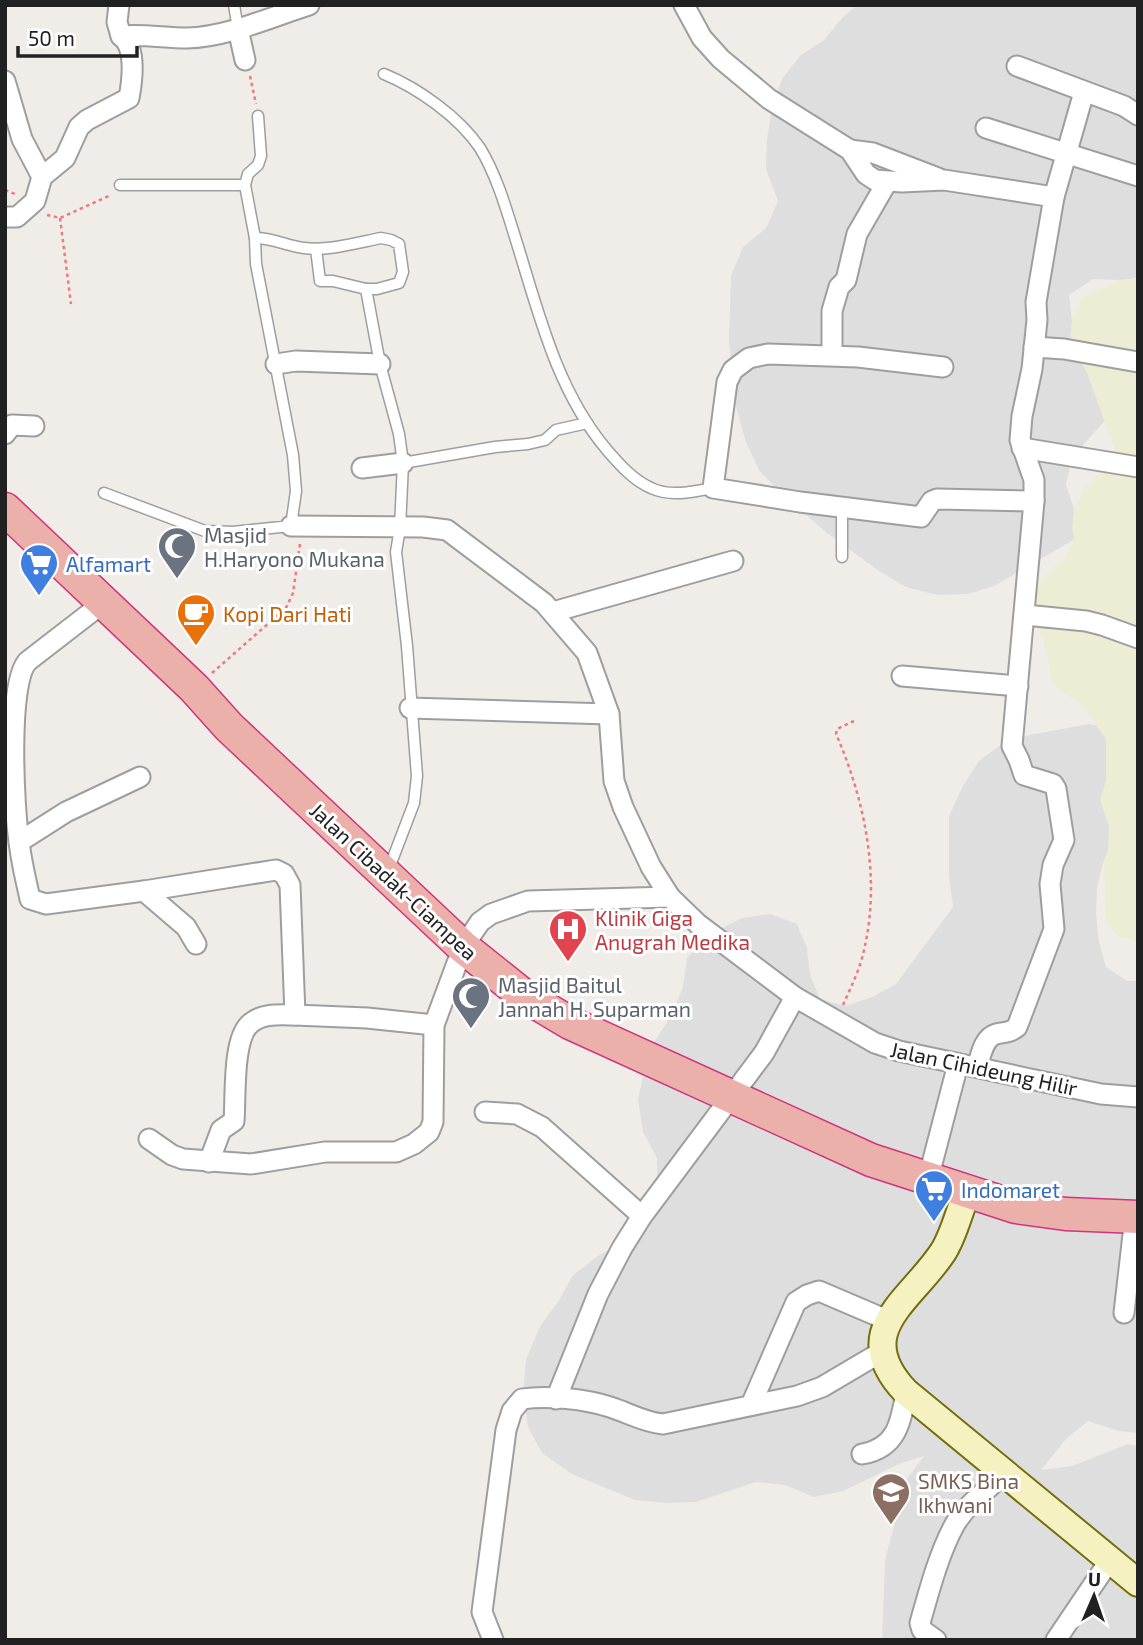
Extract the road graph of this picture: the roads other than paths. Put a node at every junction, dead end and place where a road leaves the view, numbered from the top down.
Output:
1 (119, 5) edge
2 (234, 5) edge
3 (309, 5) edge
4 (684, 5) edge
5 (238, 29) junction
6 (121, 36) junction
7 (245, 60) road end
8 (1017, 66) dead end
9 (384, 75) dead end
10 (5, 83) edge
11 (1084, 92) junction
12 (1138, 115) edge
13 (258, 116) road end
14 (986, 128) dead end
15 (850, 150) junction
16 (1067, 153) junction
17 (1138, 176) edge
18 (42, 177) junction
19 (944, 180) junction
20 (887, 182) junction
21 (245, 185) junction
22 (120, 186) road end
23 (1054, 197) junction
24 (5, 217) edge
25 (255, 238) junction
26 (316, 248) junction
27 (366, 289) junction
28 (1034, 347) junction
29 (832, 355) junction
30 (1138, 362) edge
31 (276, 364) junction
32 (380, 364) junction
33 (943, 367) dead end
34 (587, 423) junction
35 (34, 426) dead end
36 (5, 434) edge
37 (1021, 449) junction
38 (403, 463) junction
39 (1138, 467) edge
40 (362, 468) dead end
41 (713, 488) junction
42 (104, 493) dead end
43 (1034, 501) junction
44 (842, 507) junction
45 (5, 509) edge
46 (291, 526) junction
47 (400, 528) junction
48 (842, 557) dead end
49 (733, 561) dead end
50 (103, 603) junction
51 (553, 612) junction
52 (1026, 615) junction
53 (1138, 638) edge
54 (901, 676) dead end
55 (1018, 686) junction
56 (410, 708) junction
57 (608, 714) junction
58 (10, 718) edge
59 (140, 777) dead end
60 (19, 842) junction
61 (387, 874) junction
62 (144, 891) junction
63 (670, 897) junction
64 (196, 944) dead end
65 (463, 947) junction
66 (795, 997) junction
67 (295, 1015) junction
68 (434, 1025) junction
69 (967, 1066) junction
70 (733, 1096) junction
71 (1138, 1097) edge
72 (485, 1112) dead end
73 (149, 1139) dead end
74 (209, 1162) junction
75 (928, 1179) junction
76 (967, 1192) junction
77 (642, 1216) junction
78 (1137, 1217) edge
79 (1124, 1313) dead end
80 (887, 1320) junction
81 (883, 1351) junction
82 (906, 1392) junction
83 (556, 1399) junction
84 (751, 1405) junction
85 (862, 1454) dead end
86 (1005, 1473) junction
87 (1110, 1560) junction
88 (1138, 1583) edge
89 (493, 1640) edge
90 (936, 1640) edge
91 (1056, 1640) edge

1 - 6 street
2 - 5 lane
3 - 5 street
4 - 15 street
5 - 6 street
5 - 7 street
6 - 18 street
8 - 11 street
9 - 34 lane
10 - 18 street
11 - 12 street
11 - 16 street
13 - 21 lane
14 - 16 street
15 - 19 street
15 - 20 street
16 - 17 street
16 - 23 street
18 - 24 street
19 - 20 street
19 - 23 street
20 - 29 street
21 - 22 lane
21 - 25 lane
23 - 28 street
25 - 26 lane
25 - 31 lane
26 - 27 lane
26 - 27 lane
27 - 32 lane
28 - 30 street
28 - 37 street
29 - 33 street
29 - 41 street
31 - 32 street
31 - 46 lane
32 - 38 lane
34 - 38 lane
34 - 41 lane
35 - 36 street
37 - 39 street
37 - 43 street
38 - 40 street
38 - 47 lane
41 - 44 street
42 - 46 lane, Jalan Cihideung Hilir
43 - 44 street
43 - 52 street
44 - 48 lane
45 - 50 highway, Jalan Cibadak-Ciampea
46 - 47 street, Jalan Cihideung Hilir
47 - 51 street, Jalan Cihideung Hilir
47 - 56 lane
49 - 51 street
50 - 58 street
50 - 61 highway, Jalan Cibadak-Ciampea
51 - 57 street, Jalan Cihideung Hilir
52 - 53 street
52 - 55 street
54 - 55 street
55 - 69 street
56 - 57 street
56 - 61 lane
57 - 63 street, Jalan Cihideung Hilir
58 - 60 street
59 - 60 street
60 - 62 street
61 - 65 highway, Jalan Cibadak-Ciampea
62 - 64 street
62 - 67 street
63 - 65 street
63 - 66 street, Jalan Cihideung Hilir
65 - 68 street
65 - 70 highway, Jalan Cibadak-Ciampea
66 - 69 street, Jalan Cihideung Hilir
66 - 70 street
67 - 68 street
67 - 74 street
68 - 74 street
69 - 71 street, Jalan Cihideung Hilir
69 - 75 street
70 - 75 highway, Jalan Cibadak-Ciampea
70 - 77 street
72 - 77 street
73 - 74 street
75 - 76 highway, Jalan Cibadak-Ciampea
76 - 78 highway, Jalan Cibadak-Ciampea
76 - 80 main road
77 - 83 street
78 - 79 street
80 - 81 main road
80 - 84 street
81 - 82 main road
81 - 84 street
82 - 85 street
82 - 86 main road
83 - 84 street
83 - 89 street
86 - 87 main road
86 - 90 street
87 - 88 main road
87 - 91 street

